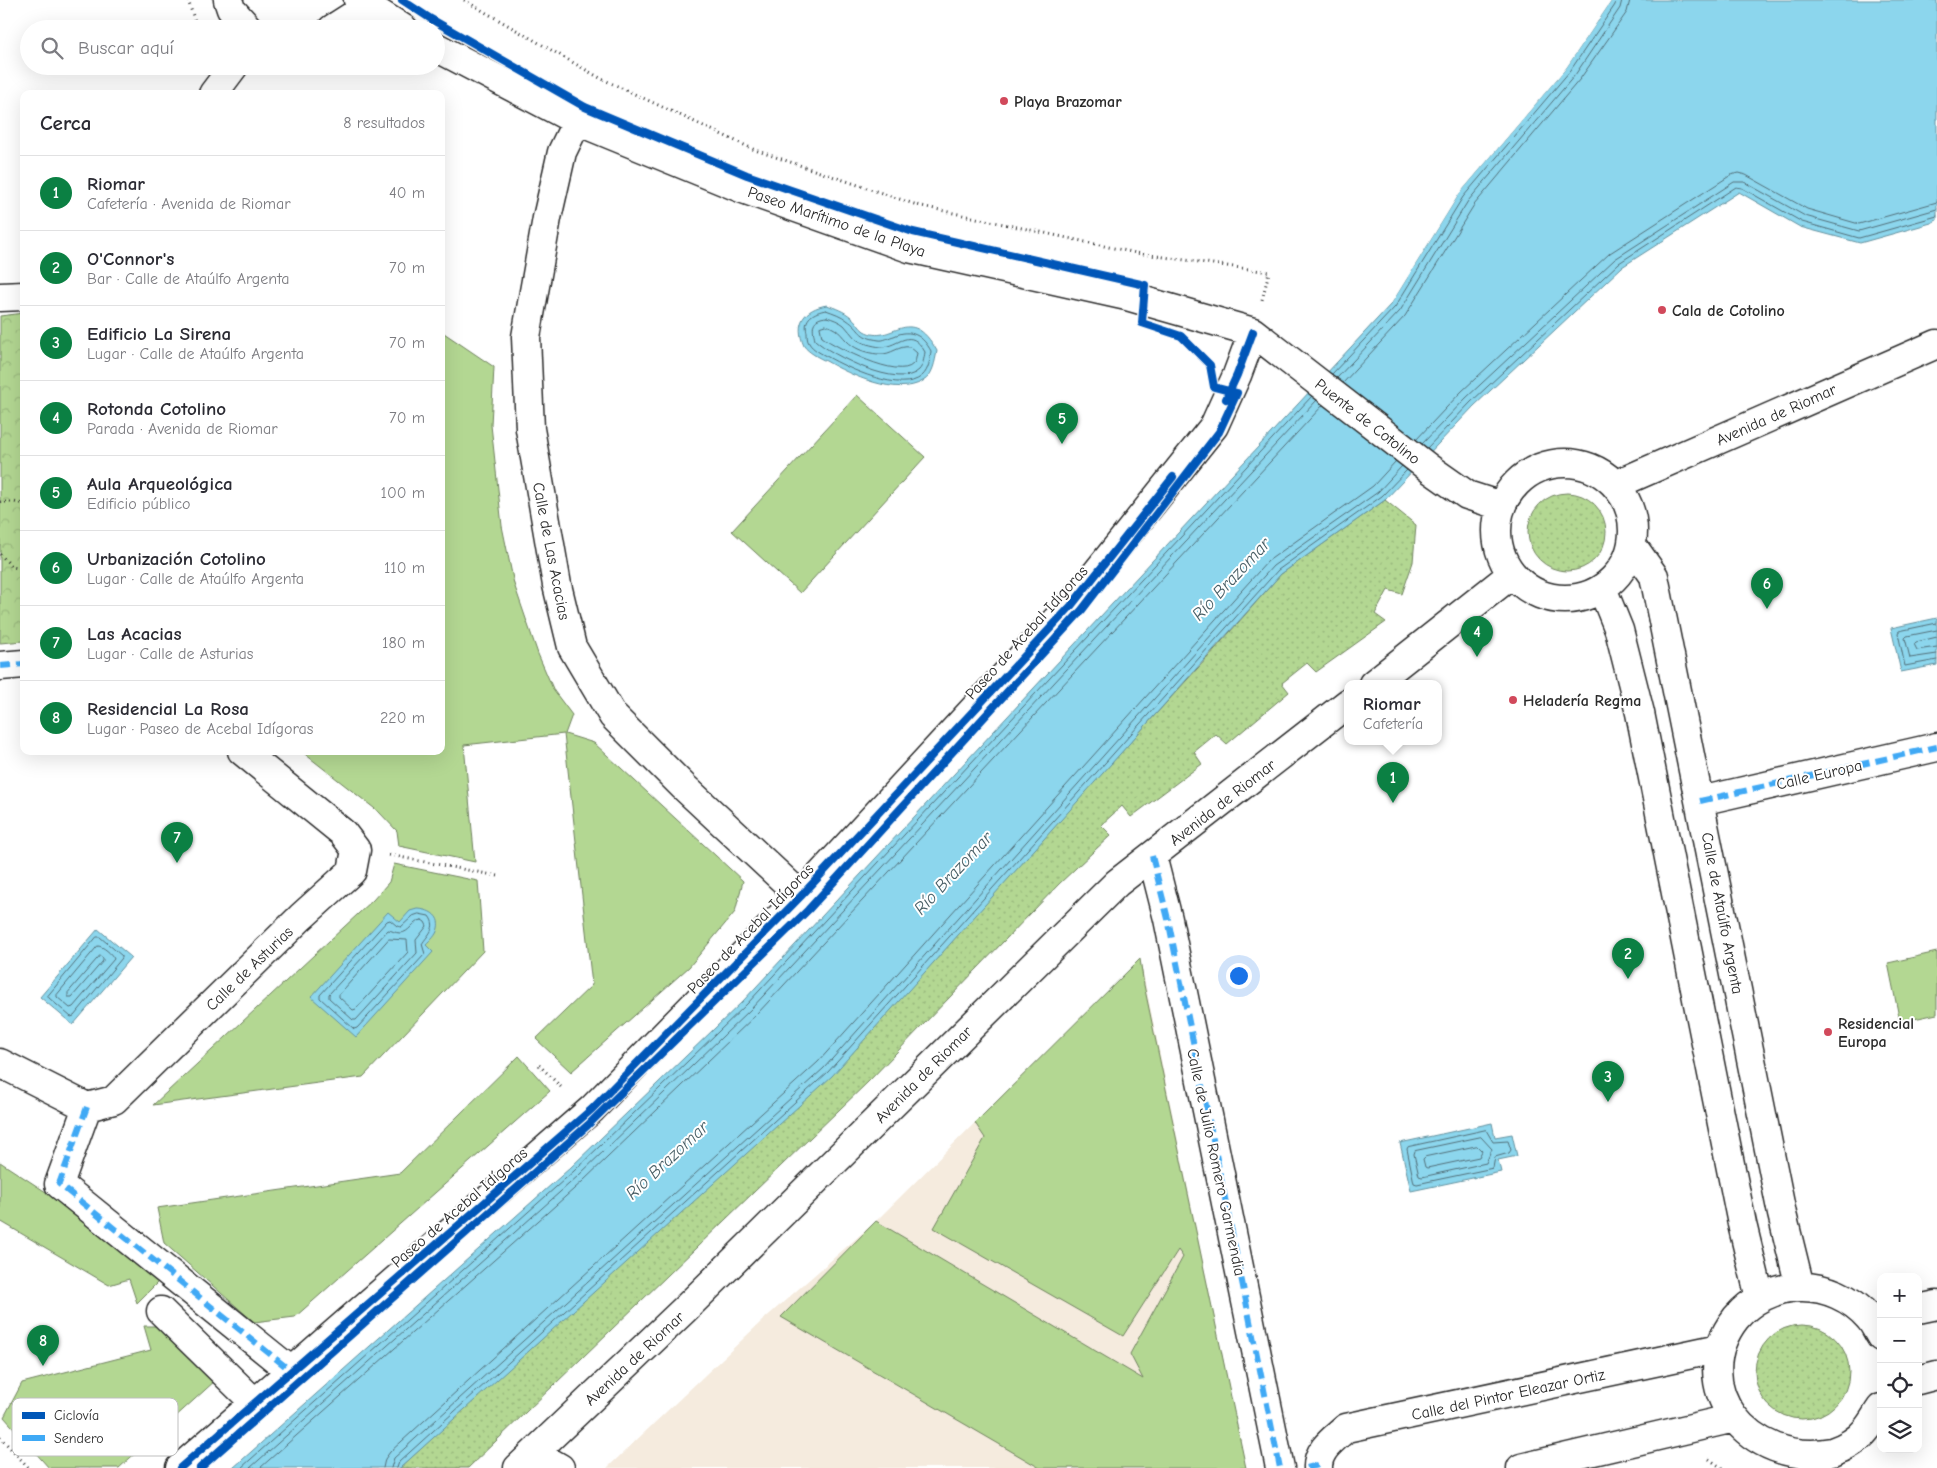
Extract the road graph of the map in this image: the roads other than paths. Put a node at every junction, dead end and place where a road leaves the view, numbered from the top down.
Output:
1 (228, 0) edge
2 (363, 3) edge
3 (241, 20) edge
4 (343, 20) edge
5 (390, 20) edge
6 (445, 52) edge
7 (227, 75) edge
8 (216, 90) edge
9 (577, 120) junction
10 (20, 296) edge
11 (0, 297) edge
12 (1253, 332) junction
13 (1937, 344) edge
14 (1306, 373) joint
15 (1615, 485) junction
16 (1501, 506) junction
17 (1632, 545) junction
18 (1512, 574) junction
19 (1602, 588) junction
20 (20, 664) edge
21 (0, 666) edge
22 (1378, 680) edge
23 (1344, 707) edge
24 (1937, 747) edge
25 (247, 755) edge
26 (1700, 802) junction
27 (1152, 856) junction
28 (801, 896) junction
29 (0, 1063) edge
30 (87, 1107) junction
31 (1800, 1287) junction
32 (1760, 1298) junction
33 (1937, 1305) edge
34 (1922, 1308) edge
35 (161, 1311) dead end
36 (1877, 1324) edge
37 (1720, 1348) junction
38 (290, 1371) junction
39 (1937, 1375) edge
40 (1922, 1379) edge
41 (255, 1403) junction
42 (1877, 1414) edge
43 (1730, 1419) junction
44 (1846, 1458) edge
45 (526, 1460) edge
46 (1791, 1463) edge
47 (1314, 1467) edge
48 (180, 1468) edge
49 (560, 1468) edge
50 (1280, 1468) edge
51 (1521, 1468) edge

1 - 3 street
2 - 4 street
2 - 5 street
6 - 9 street, Paseo Marítimo de la Playa
7 - 8 street
9 - 12 street, Paseo Marítimo de la Playa
9 - 28 street, Calle de Las Acacias
10 - 11 street
12 - 14 street, Paseo Marítimo de la Playa
12 - 28 street, Paseo de Acebal Idígoras
13 - 15 street, Avenida de Riomar
14 - 16 street, Puente de Cotolino
15 - 16 street
15 - 17 street
16 - 18 street
17 - 19 street
17 - 26 street, Calle de Ataúlfo Argenta
18 - 19 street
18 - 22 street
19 - 32 street
20 - 21 street
23 - 27 street, Avenida de Riomar
24 - 26 street, Calle Europa
25 - 30 street, Calle de Asturias
26 - 31 street, Calle de Ataúlfo Argenta
27 - 45 street, Avenida de Riomar
27 - 50 street, Calle de Julio Romero Garmendia
28 - 38 street, Paseo de Acebal Idígoras
29 - 30 street
30 - 38 street
31 - 32 street
31 - 36 street
32 - 37 street
33 - 34 street
35 - 41 street
37 - 43 street
37 - 47 street, Calle del Pintor Eleazar Ortiz
38 - 41 street, Paseo de Acebal Idígoras
39 - 40 street
41 - 48 street, Paseo de Acebal Idígoras
42 - 44 street
43 - 46 street
43 - 51 street
44 - 46 street
45 - 49 street

